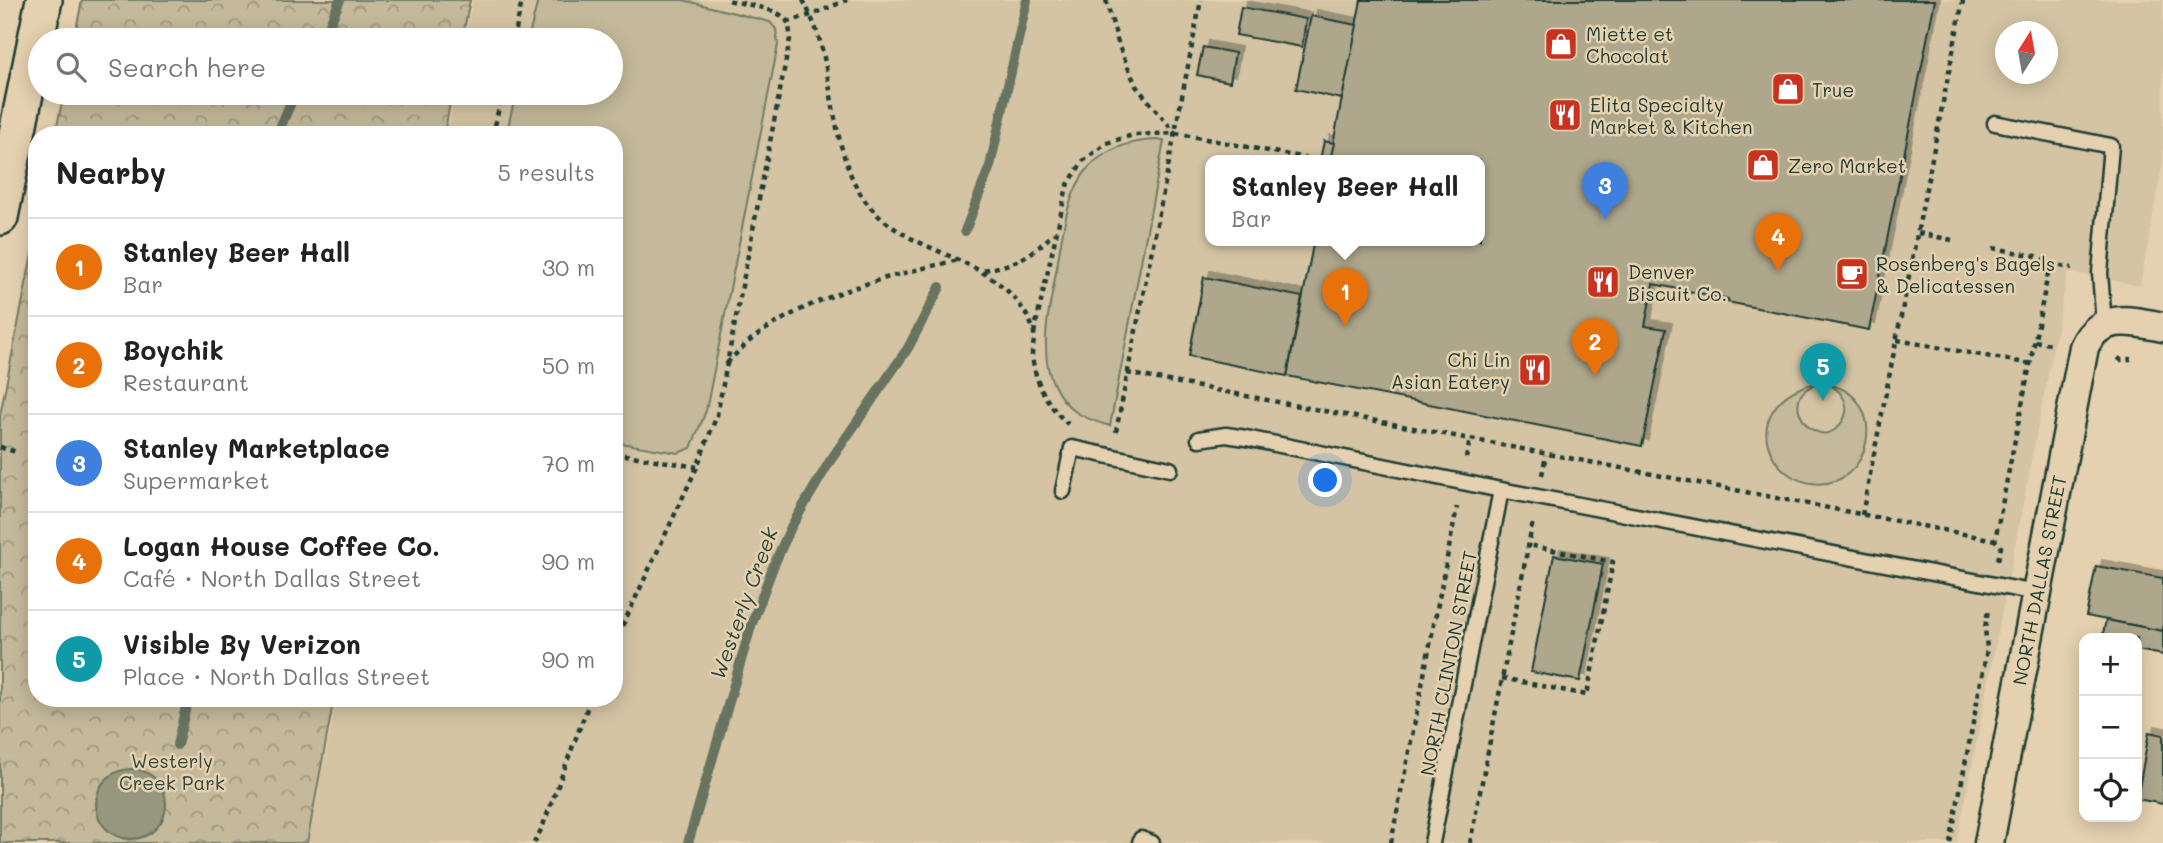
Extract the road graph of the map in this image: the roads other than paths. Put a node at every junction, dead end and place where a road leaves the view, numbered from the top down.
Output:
1 (44, 0) edge
2 (38, 28) edge
3 (28, 79) edge
4 (1995, 123) dead end
5 (0, 217) edge
6 (2104, 325) junction
7 (2163, 327) edge
8 (1199, 439) dead end
9 (1170, 469) dead end
10 (1501, 490) junction
11 (1063, 491) dead end
12 (2036, 593) junction
13 (1140, 843) edge
14 (1152, 843) edge
15 (1432, 843) edge
16 (1989, 843) edge

1 - 2 street
3 - 5 street
4 - 6 lane
6 - 7 street
6 - 12 street, NORTH DALLAS STREET
8 - 10 lane
9 - 11 lane
10 - 12 lane
10 - 15 lane, NORTH CLINTON STREET
12 - 16 street, NORTH DALLAS STREET
13 - 14 lane

